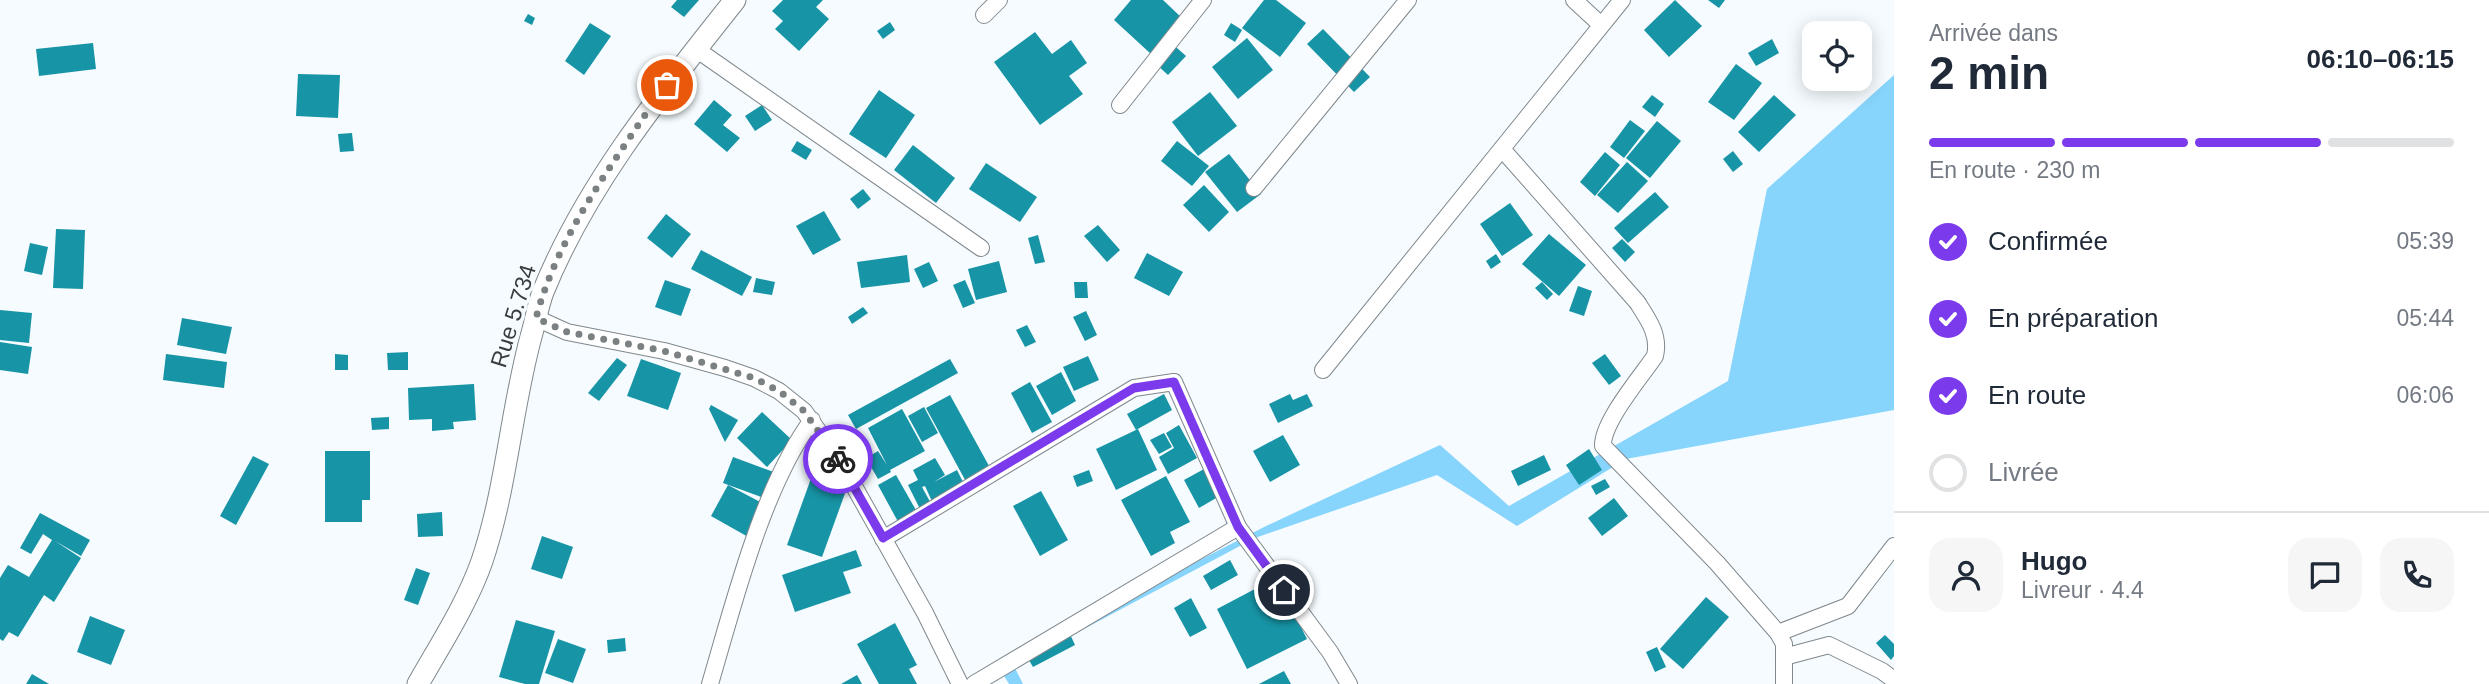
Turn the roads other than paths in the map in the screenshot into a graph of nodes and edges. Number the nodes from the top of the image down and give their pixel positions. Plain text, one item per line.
1 (736, 0) edge
2 (999, 0) edge
3 (1408, 0) edge
4 (1574, 0) edge
5 (1622, 0) edge
6 (1194, 4) edge
7 (984, 15) dead end
8 (1601, 25) junction
9 (696, 49) junction
10 (1121, 105) dead end
11 (1502, 149) junction
12 (1254, 188) dead end
13 (981, 248) dead end
14 (536, 318) junction
15 (1324, 370) dead end
16 (812, 420) junction
17 (1238, 527) junction
18 (883, 538) junction
19 (1894, 546) edge
20 (1778, 633) junction
21 (1784, 657) junction
22 (1894, 680) edge
23 (418, 684) edge
24 (710, 684) edge
25 (960, 684) edge
26 (974, 684) edge
27 (1349, 684) edge
28 (1784, 684) edge

1 - 9 street, Rue 5.734
2 - 7 street
3 - 12 street
4 - 8 street
5 - 8 street
6 - 10 street
8 - 11 street
9 - 13 street
9 - 14 street, Rue 5.734
11 - 15 street
11 - 20 street
14 - 16 street
14 - 23 street, Rue 5.734
16 - 18 street
16 - 24 street
17 - 18 street
17 - 26 street
17 - 27 street
18 - 25 street
19 - 20 street
20 - 21 street
21 - 22 street
21 - 28 street

